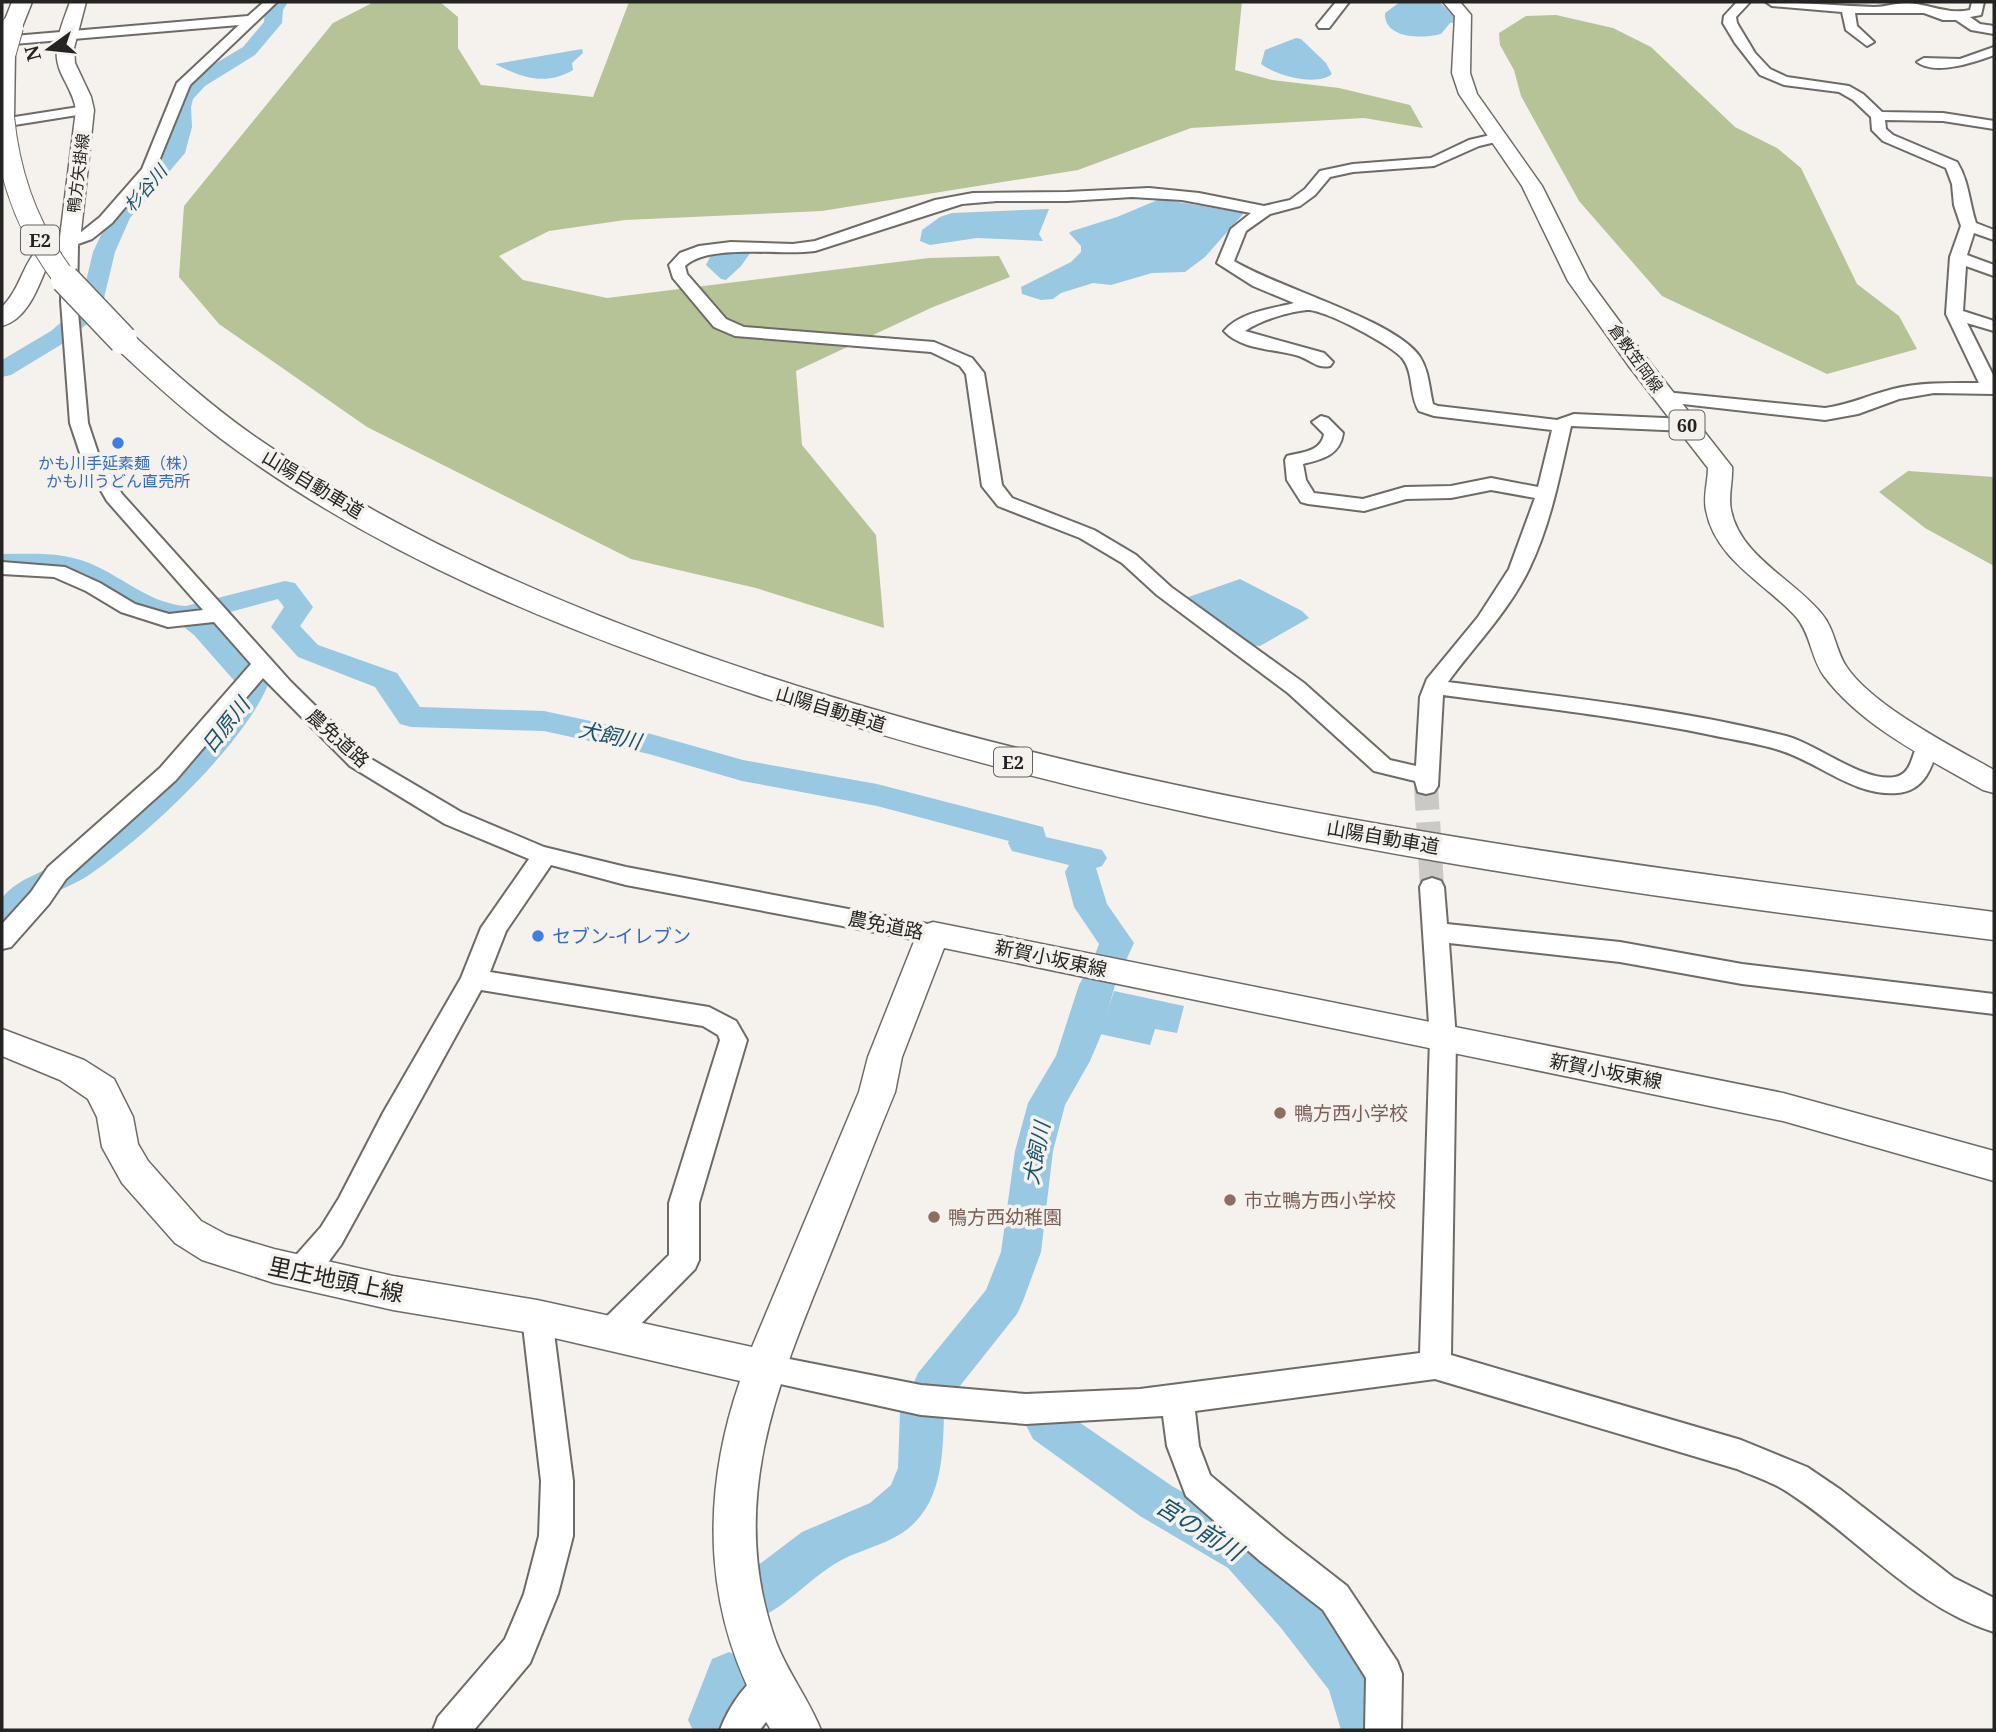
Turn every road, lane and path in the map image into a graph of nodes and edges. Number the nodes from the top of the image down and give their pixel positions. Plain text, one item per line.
1 (22, 2) edge
2 (42, 2) edge
3 (78, 2) edge
4 (271, 2) edge
5 (1343, 2) edge
6 (1744, 2) edge
7 (1772, 2) edge
8 (1978, 2) edge
9 (1891, 4) edge
10 (1925, 5) edge
11 (1452, 6) edge
12 (1848, 8) junction
13 (1959, 16) junction
14 (252, 20) junction
15 (1324, 25) dead end
16 (1993, 32) edge
17 (67, 35) junction
18 (16, 39) edge
19 (1867, 42) dead end
20 (1994, 51) edge
21 (1924, 62) dead end
22 (85, 110) junction
23 (1878, 116) junction
24 (10, 118) edge
25 (1994, 125) edge
26 (1499, 137) junction
27 (1264, 211) junction
28 (1969, 226) junction
29 (71, 232) junction
30 (1994, 236) edge
31 (1958, 257) junction
32 (1994, 271) edge
33 (25, 293) junction
34 (70, 300) junction
35 (1313, 303) junction
36 (1954, 314) junction
37 (2, 319) edge
38 (1994, 326) edge
39 (134, 336) junction
40 (1324, 362) dead end
41 (1993, 389) edge
42 (1665, 397) junction
43 (1321, 422) dead end
44 (1687, 425) junction
45 (1562, 426) junction
46 (1546, 494) junction
47 (2, 568) edge
48 (208, 614) junction
49 (255, 673) junction
50 (1436, 687) junction
51 (1928, 744) junction
52 (1994, 783) edge
53 (545, 855) junction
54 (1432, 887) tunnel mouth
55 (1994, 903) edge
56 (1994, 926) edge
57 (1437, 932) junction
58 (933, 934) junction
59 (2, 940) edge
60 (474, 979) junction
61 (1994, 1004) edge
62 (1443, 1039) junction
63 (2, 1042) edge
64 (1994, 1166) edge
65 (301, 1271) junction
66 (537, 1317) junction
67 (611, 1333) junction
68 (1435, 1365) junction
69 (764, 1368) junction
70 (1177, 1399) junction
71 (1994, 1615) edge
72 (770, 1686) junction
73 (451, 1730) edge
74 (738, 1730) edge
75 (798, 1730) edge
76 (1383, 1730) edge

1 - 18 highway, 山陽自動車道 / E2
2 - 18 highway, 山陽自動車道 / E2
3 - 17 main road, 鴨方矢掛線
4 - 14 street
5 - 15 street
6 - 23 street
7 - 12 street
8 - 13 street
9 - 10 street
9 - 12 street
10 - 13 street
11 - 26 main road, 倉敷笠岡線 / 60
12 - 19 street
13 - 16 street
14 - 17 street
14 - 29 street
17 - 18 street
17 - 22 main road, 鴨方矢掛線
18 - 24 highway, 山陽自動車道 / E2
20 - 21 street
22 - 24 street
22 - 29 main road, 鴨方矢掛線
23 - 25 street
23 - 28 street
24 - 39 highway, 山陽自動車道 / E2
24 - 39 highway, 山陽自動車道 / E2, bridge
26 - 27 street
26 - 42 main road, 倉敷笠岡線 / 60
27 - 35 street
27 - 50 street
28 - 30 street
28 - 31 street
29 - 33 main road, 鴨方矢掛線
29 - 34 street, 農免道路
31 - 32 street
31 - 36 street
33 - 34 main road
33 - 37 main road, 鴨方矢掛線
34 - 48 street, 農免道路
35 - 40 street
35 - 45 street
36 - 38 street
36 - 41 street
39 - 55 highway, 山陽自動車道 / E2
39 - 56 highway, 山陽自動車道 / E2
41 - 42 street
42 - 44 main road, 倉敷笠岡線 / 60
43 - 46 street
44 - 45 street
44 - 51 main road, 倉敷笠岡線 / 60
45 - 46 street
46 - 50 street
47 - 48 street
48 - 49 street, 農免道路
49 - 53 street, 農免道路
49 - 59 street
50 - 51 street
51 - 52 main road, 倉敷笠岡線 / 60
53 - 58 street, 農免道路
53 - 60 street
54 - 57 street
57 - 61 street
57 - 62 street
58 - 62 main road, 新賀小坂東線
58 - 69 main road
60 - 65 street
60 - 67 street
62 - 64 main road, 新賀小坂東線
62 - 68 street
63 - 65 main road, 里庄地頭上線
65 - 66 main road, 里庄地頭上線
66 - 67 main road, 里庄地頭上線
66 - 73 street
67 - 69 main road, 里庄地頭上線
68 - 70 street
68 - 71 street
69 - 70 street
69 - 72 main road
70 - 76 street
72 - 74 street
72 - 75 main road

